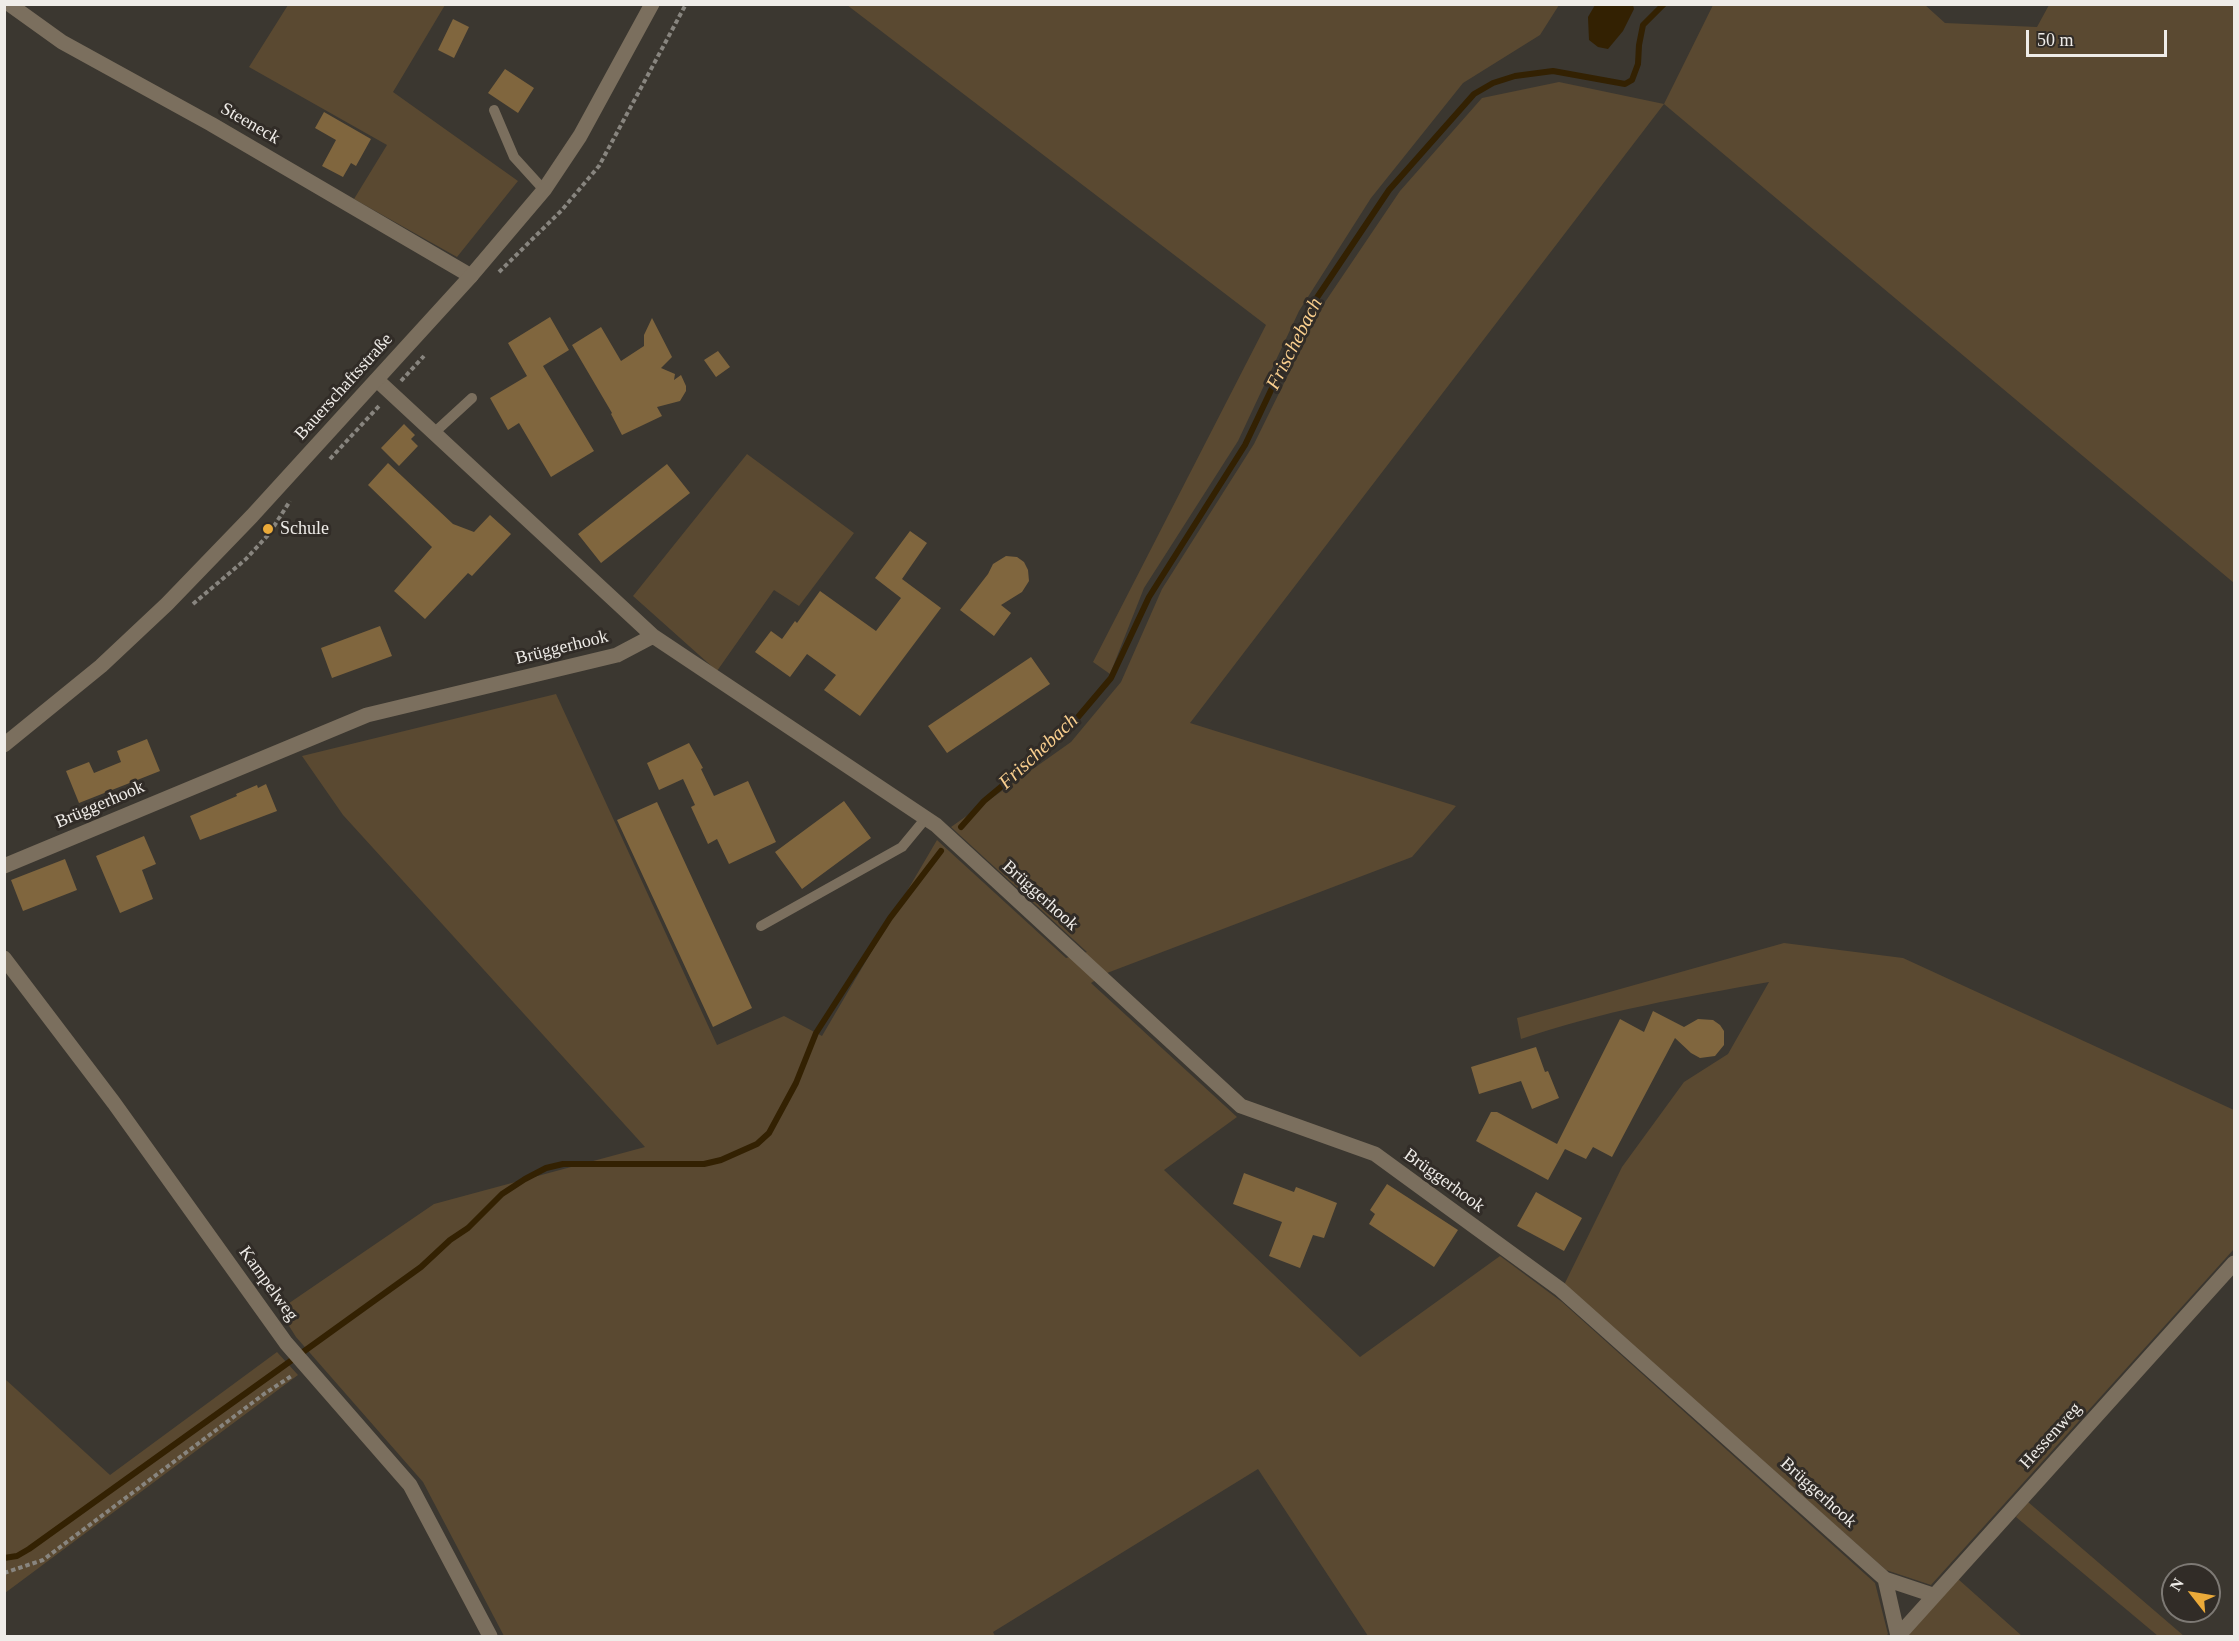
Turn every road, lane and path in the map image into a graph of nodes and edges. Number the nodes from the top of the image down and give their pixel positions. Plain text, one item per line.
1 (9, 4) edge
2 (652, 4) edge
3 (494, 110) dead end
4 (544, 190) junction
5 (471, 276) junction
6 (377, 380) junction
7 (472, 398) dead end
8 (435, 432) junction
9 (653, 636) junction
10 (4, 745) edge
11 (926, 818) junction
12 (4, 866) edge
13 (761, 926) dead end
14 (4, 958) edge
15 (2235, 1263) edge
16 (307, 1366) junction
17 (4, 1574) edge
18 (1885, 1579) junction
19 (1934, 1595) junction
20 (490, 1636) edge
21 (1898, 1636) edge

1 - 5 street, Steeneck
2 - 4 street, Bauerschaftsstraße
3 - 4 lane
4 - 5 street, Bauerschaftsstraße
5 - 6 street, Bauerschaftsstraße
6 - 8 street
6 - 10 street, Bauerschaftsstraße
7 - 8 lane
8 - 9 street
9 - 11 street, Brüggerhook
9 - 12 street, Brüggerhook
11 - 13 lane
11 - 18 street, Brüggerhook
14 - 16 street, Kampelweg
15 - 19 street, Hessenweg
16 - 17 path
16 - 20 street, Kampelweg
18 - 19 street
18 - 21 street
19 - 21 street, Hessenweg

